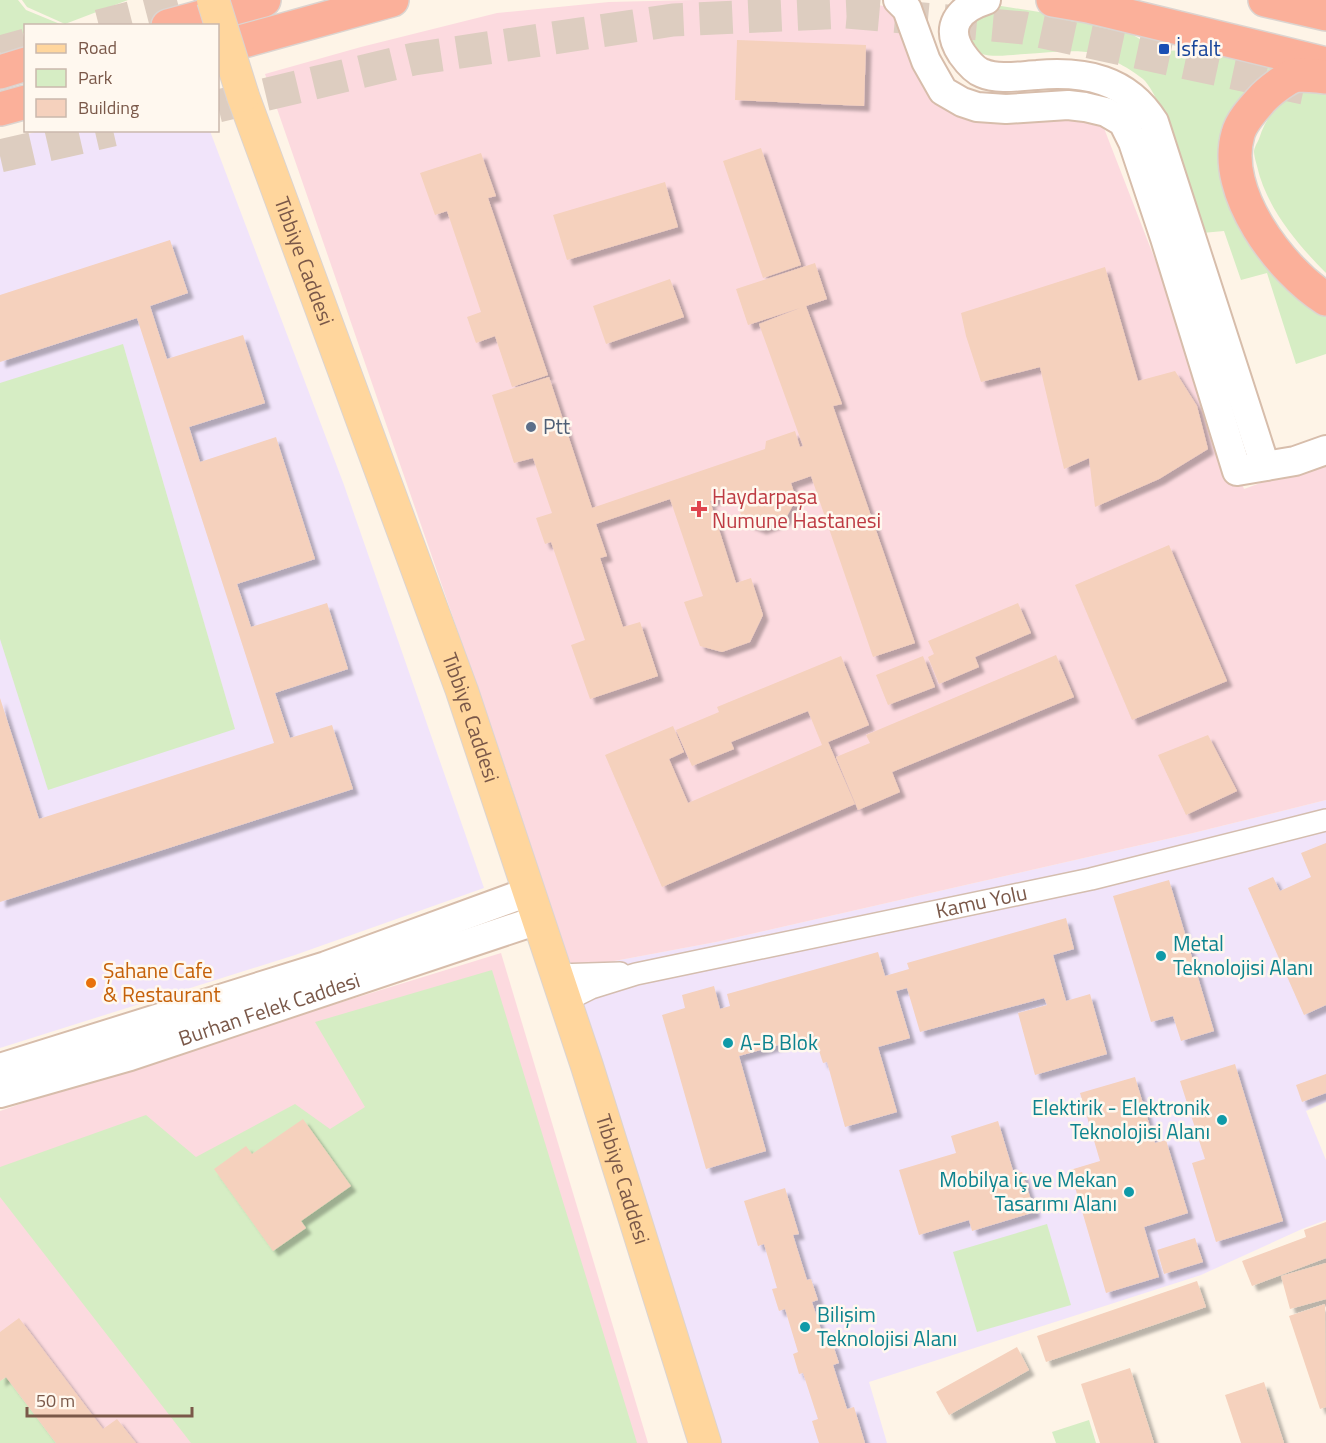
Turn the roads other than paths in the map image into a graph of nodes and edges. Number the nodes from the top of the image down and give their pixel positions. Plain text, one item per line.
1 (213, 0) edge
2 (264, 0) edge
3 (392, 0) edge
4 (898, 0) edge
5 (986, 0) edge
6 (1053, 0) edge
7 (1265, 0) edge
8 (1326, 14) edge
9 (175, 24) edge
10 (219, 48) edge
11 (1326, 64) edge
12 (24, 65) edge
13 (0, 72) edge
14 (1326, 77) edge
15 (24, 103) edge
16 (0, 109) edge
17 (1326, 299) edge
18 (1326, 450) edge
19 (1265, 466) junction
20 (1326, 820) edge
21 (533, 906) junction
22 (560, 988) junction
23 (0, 1068) edge
24 (0, 1094) edge
25 (705, 1443) edge

1 - 21 main road, Tıbbiye Caddesi, bridge
2 - 9 highway
3 - 10 highway
4 - 19 main road
5 - 19 main road
6 - 11 highway
7 - 8 highway
12 - 13 highway
14 - 17 highway
15 - 16 highway
18 - 19 main road
20 - 22 street, Kamu Yolu
21 - 22 main road, Tıbbiye Caddesi
21 - 23 main road, Burhan Felek Caddesi
21 - 24 main road, Burhan Felek Caddesi
22 - 25 main road, Tıbbiye Caddesi

